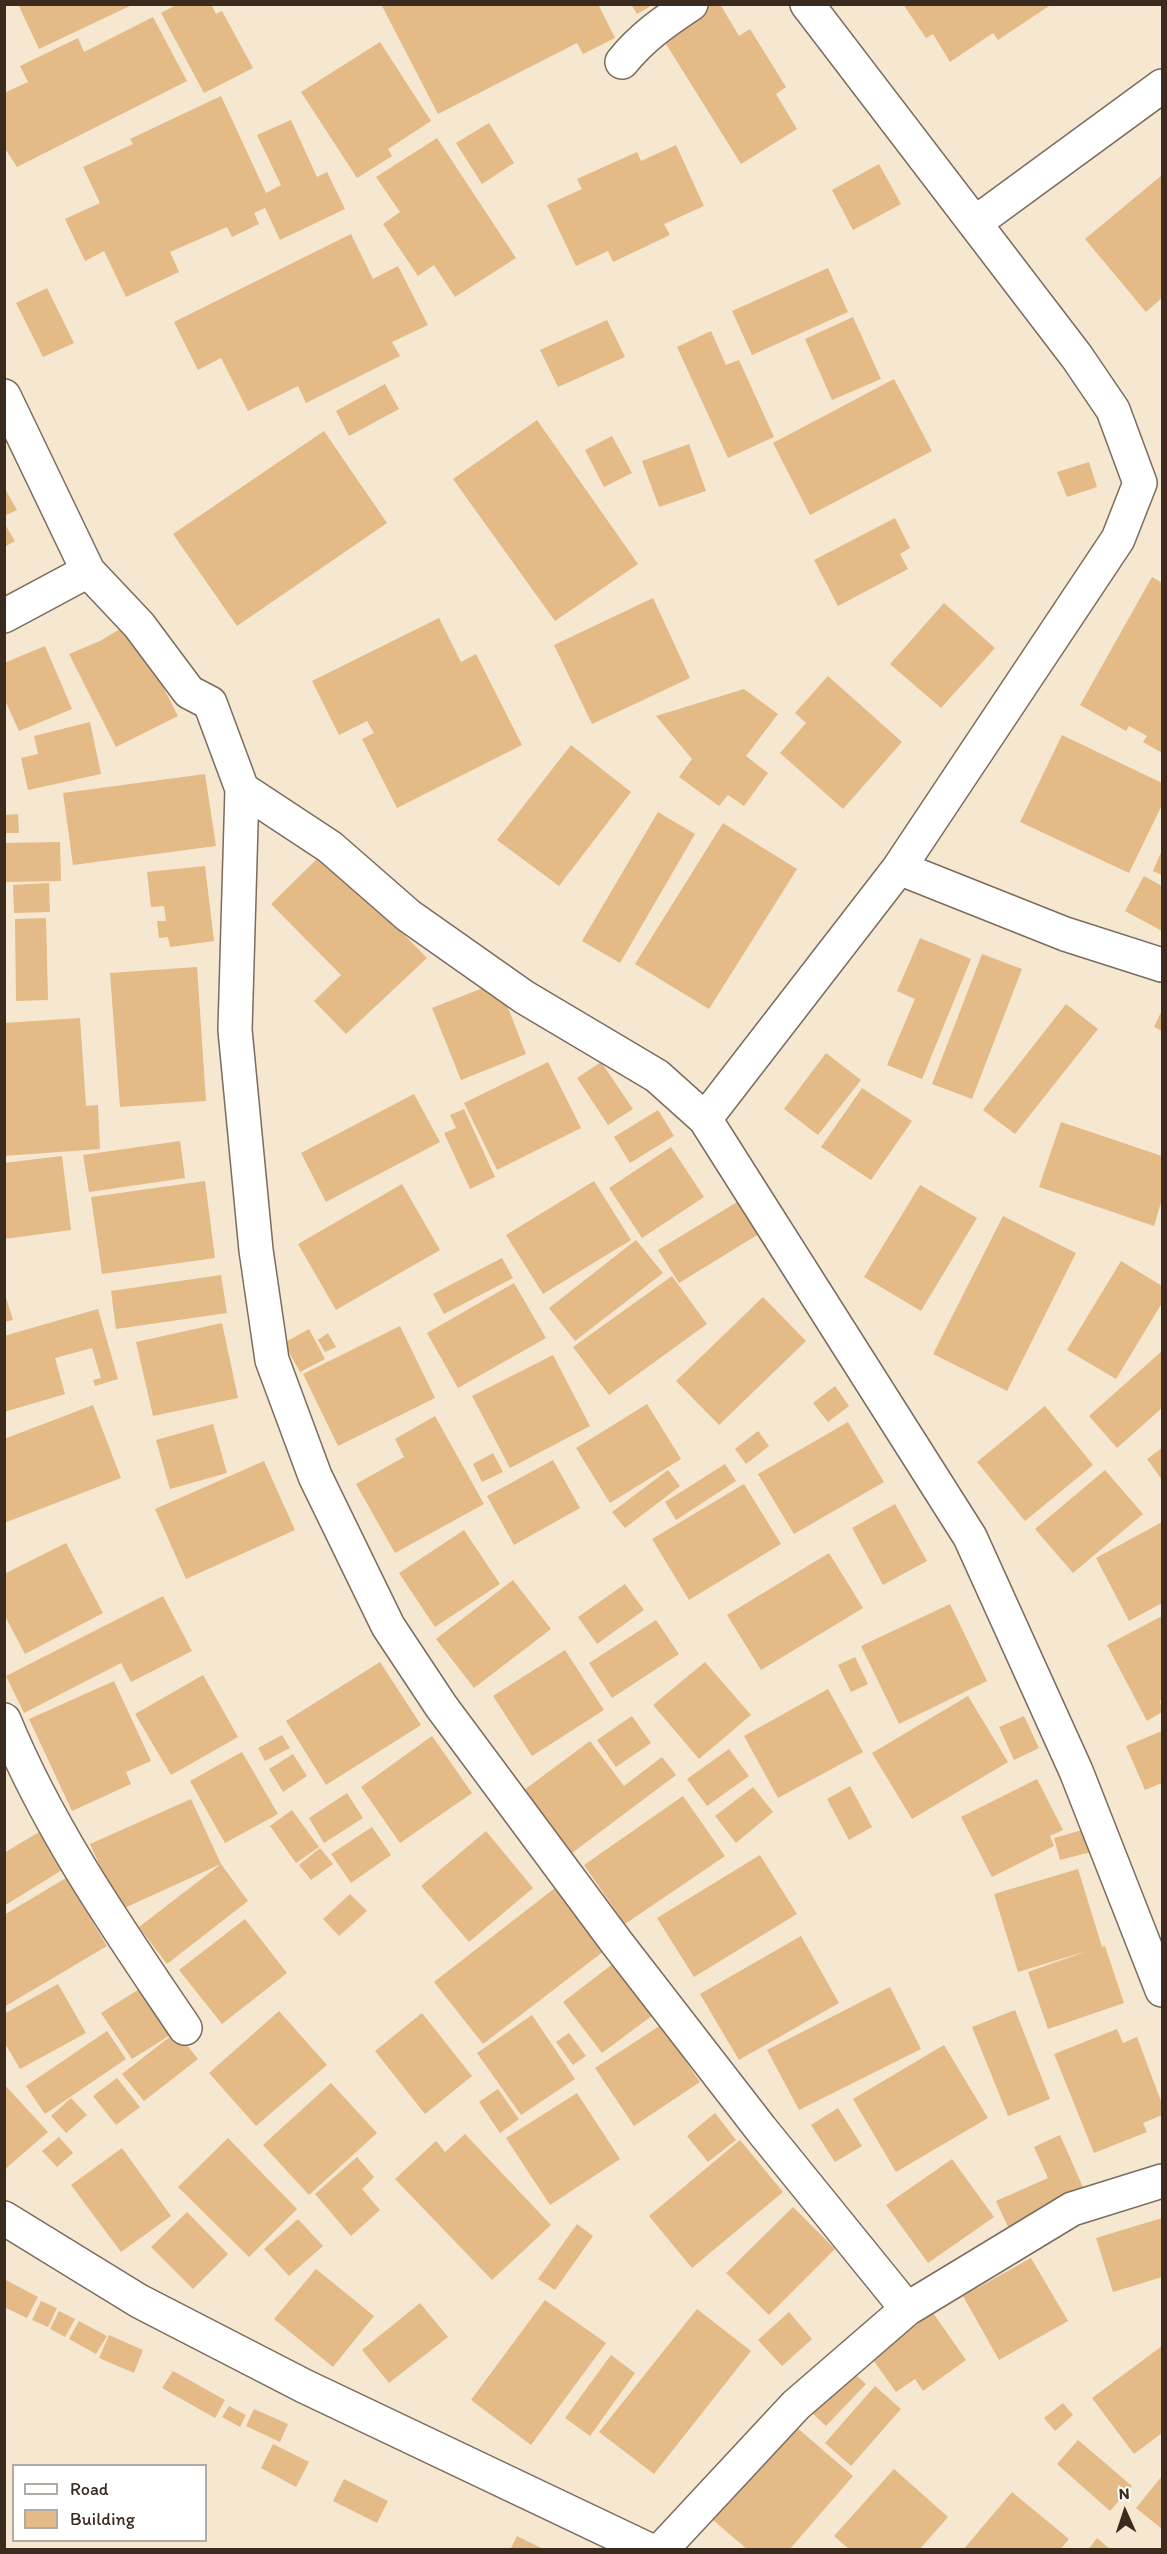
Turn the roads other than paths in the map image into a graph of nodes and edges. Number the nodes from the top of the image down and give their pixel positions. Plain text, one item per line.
1 (691, 4) edge
2 (807, 4) edge
3 (622, 62) dead end
4 (1162, 86) edge
5 (975, 223) junction
6 (4, 396) edge
7 (88, 571) junction
8 (4, 616) edge
9 (242, 789) junction
10 (899, 868) junction
11 (1162, 965) edge
12 (705, 1119) junction
13 (4, 1720) edge
14 (1162, 1990) edge
15 (185, 2028) dead end
16 (1162, 2181) edge
17 (4, 2218) edge
18 (907, 2309) junction
19 (649, 2550) edge
20 (661, 2550) edge

1 - 3 street
2 - 5 street
4 - 5 street
5 - 10 street
6 - 7 street
7 - 8 street
7 - 9 street
9 - 12 street
9 - 18 street
10 - 11 street
10 - 12 street
12 - 14 street
13 - 15 street
16 - 18 street
17 - 19 street
18 - 20 street

